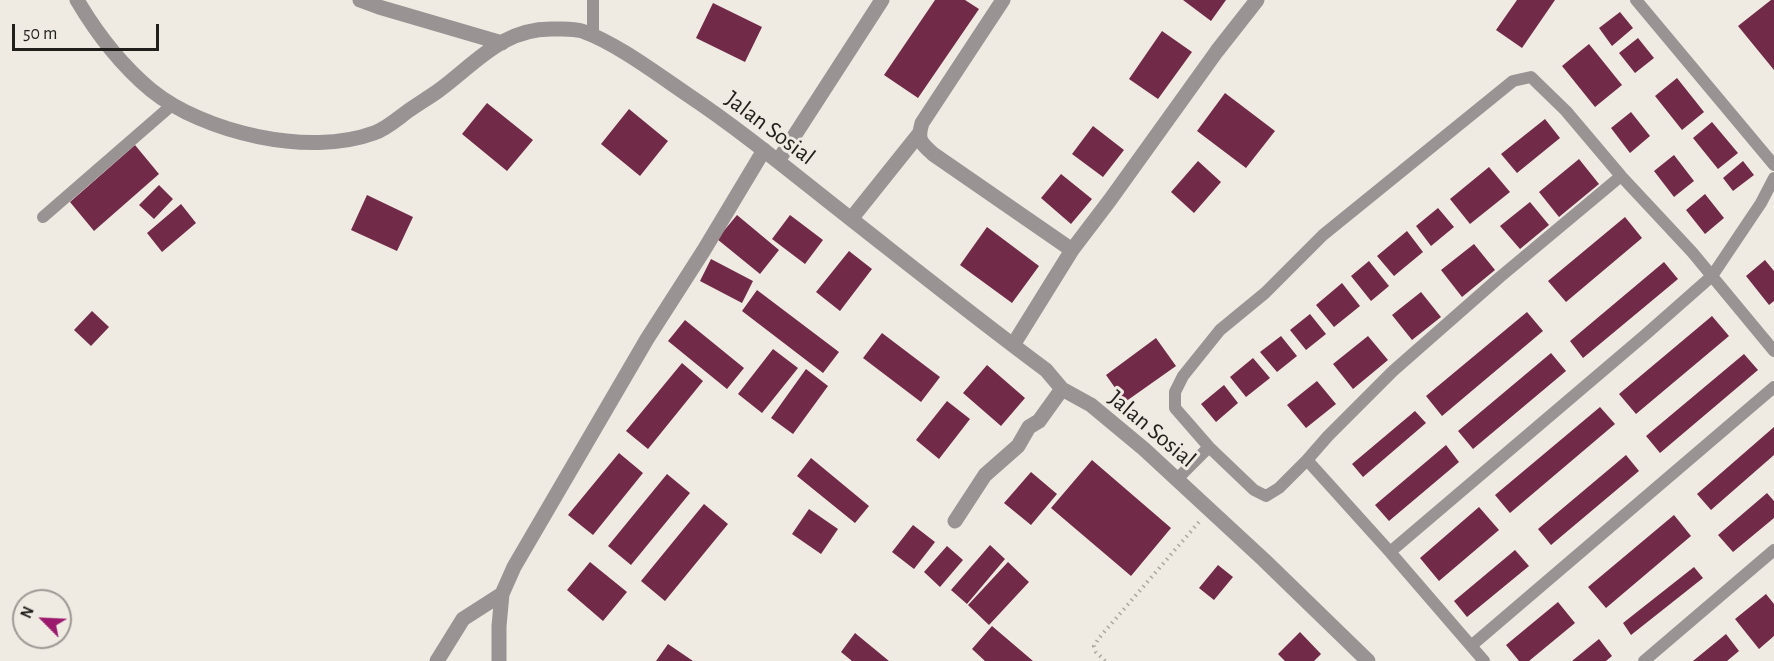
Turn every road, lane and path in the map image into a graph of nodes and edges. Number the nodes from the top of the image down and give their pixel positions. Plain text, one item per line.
1 (77, 0) edge
2 (360, 0) edge
3 (593, 0) edge
4 (882, 0) edge
5 (1003, 0) edge
6 (1257, 0) edge
7 (1636, 0) edge
8 (593, 36) junction
9 (502, 43) junction
10 (172, 105) junction
11 (919, 134) junction
12 (764, 150) junction
13 (778, 161) junction
14 (1774, 165) edge
15 (1621, 176) junction
16 (1774, 178) edge
17 (43, 217) dead end
18 (851, 219) junction
19 (1072, 250) junction
20 (1712, 276) junction
21 (1013, 345) junction
22 (1774, 351) edge
23 (1774, 387) edge
24 (1062, 388) junction
25 (1209, 447) junction
26 (1307, 460) junction
27 (1177, 478) junction
28 (1210, 509) junction
29 (955, 521) dead end
30 (1774, 549) edge
31 (1390, 552) junction
32 (502, 594) junction
33 (1472, 646) junction
34 (437, 661) edge
35 (500, 661) edge
36 (1105, 661) edge
37 (1368, 661) edge
38 (1484, 661) edge
39 (1644, 661) edge

1 - 10 street, Jalan Sosial
2 - 9 street
3 - 8 lane
4 - 13 street
5 - 11 street
6 - 19 street
7 - 14 lane
8 - 9 street, Jalan Sosial
8 - 12 street, Jalan Sosial
9 - 10 street, Jalan Sosial
10 - 17 lane
11 - 18 street
11 - 19 street
12 - 13 street, Jalan Sosial
12 - 32 street
13 - 18 street, Jalan Sosial
15 - 20 lane
15 - 25 lane
15 - 26 lane
16 - 20 lane
18 - 21 street, Jalan Sosial
19 - 21 street
20 - 22 lane
20 - 31 lane
21 - 24 street, Jalan Sosial
23 - 33 lane
24 - 27 street, Jalan Sosial
24 - 29 street
25 - 26 lane
25 - 27 lane
26 - 31 lane
27 - 28 street, Jalan Sosial
28 - 36 path
28 - 37 street, Jalan Sosial
30 - 39 lane
31 - 33 lane
32 - 34 street
32 - 35 street
33 - 38 lane

